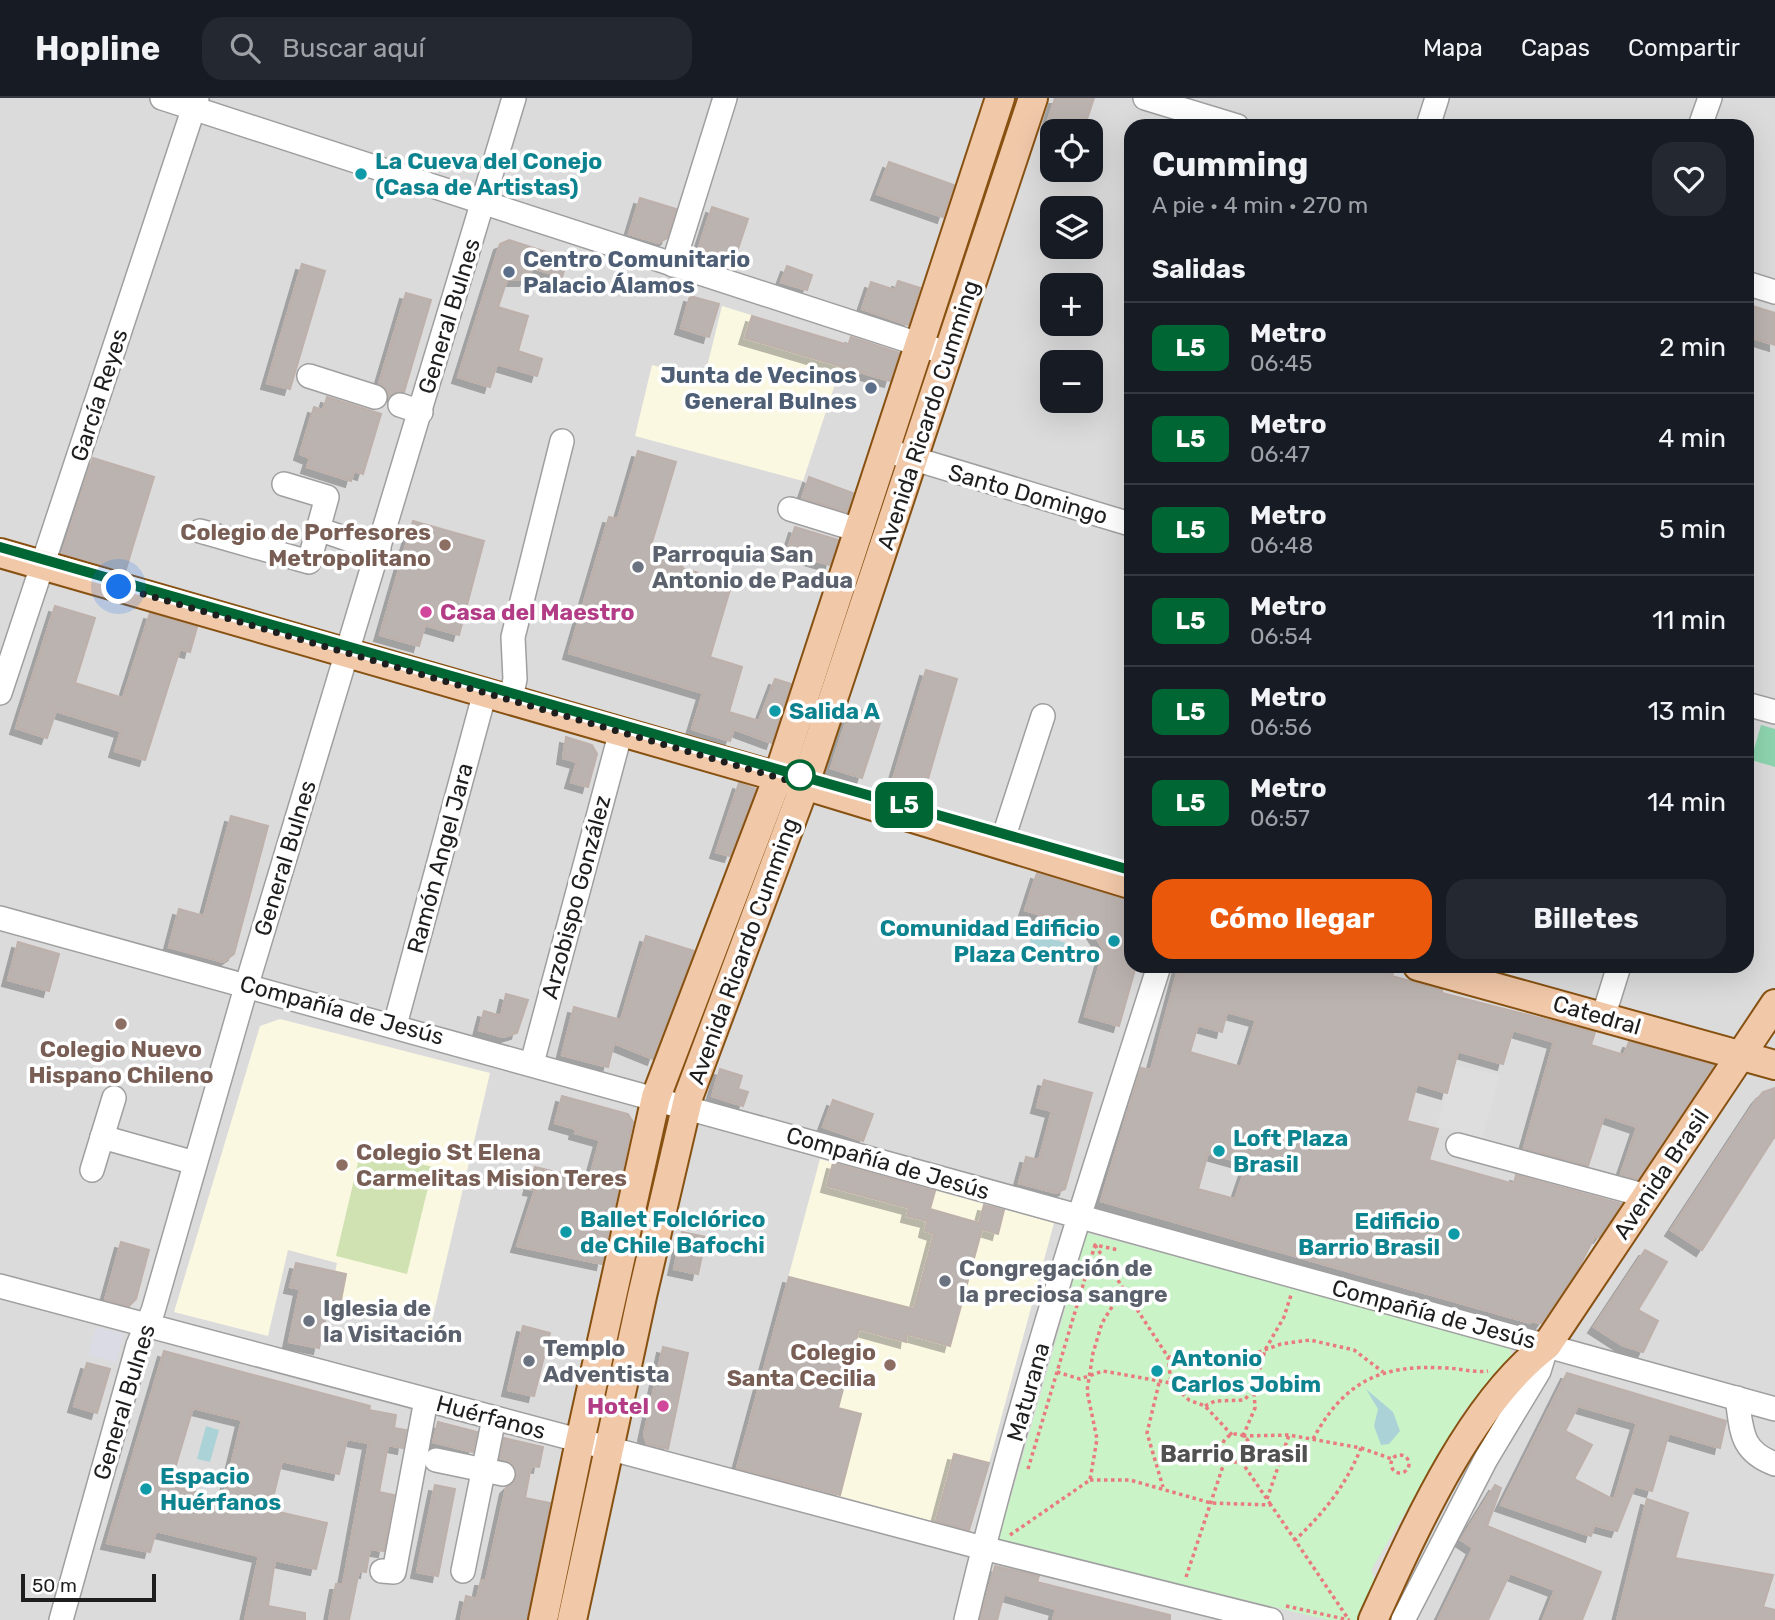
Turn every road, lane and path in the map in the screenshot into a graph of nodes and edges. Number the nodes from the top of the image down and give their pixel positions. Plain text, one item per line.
1 (162, 98) edge
2 (514, 98) edge
3 (725, 98) edge
4 (1000, 98) edge
5 (1033, 98) edge
6 (1145, 98) edge
7 (1437, 98) edge
8 (1710, 98) edge
9 (196, 103) edge
10 (1214, 119) edge
11 (1430, 119) edge
12 (1702, 119) edge
13 (483, 203) junction
14 (673, 265) junction
15 (1754, 285) edge
16 (1775, 292) edge
17 (920, 345) junction
18 (949, 354) junction
19 (309, 376) dead end
20 (375, 397) dead end
21 (562, 441) dead end
22 (885, 450) junction
23 (913, 460) junction
24 (284, 484) dead end
25 (790, 509) dead end
26 (1124, 522) edge
27 (318, 529) junction
28 (859, 530) junction
29 (200, 531) dead end
30 (380, 550) junction
31 (0, 553) edge
32 (42, 566) junction
33 (349, 653) junction
34 (0, 693) edge
35 (498, 696) junction
36 (1754, 706) edge
37 (1775, 712) edge
38 (1043, 716) dead end
39 (621, 731) junction
40 (791, 781) junction
41 (1001, 845) junction
42 (1124, 882) edge
43 (0, 918) edge
44 (1157, 973) edge
45 (1445, 973) edge
46 (1617, 973) edge
47 (247, 984) junction
48 (1775, 1004) edge
49 (1603, 1017) junction
50 (395, 1025) junction
51 (1741, 1056) junction
52 (532, 1063) junction
53 (1775, 1065) edge
54 (656, 1097) junction
55 (114, 1098) dead end
56 (686, 1106) junction
57 (102, 1137) junction
58 (1458, 1145) dead end
59 (195, 1163) junction
60 (92, 1170) dead end
61 (1647, 1196) junction
62 (1076, 1227) junction
63 (1095, 1245) junction
64 (1121, 1251) dead end
65 (0, 1286) edge
66 (612, 1289) junction
67 (1123, 1289) junction
68 (1292, 1293) dead end
69 (642, 1296) junction
70 (147, 1324) junction
71 (1547, 1345) junction
72 (1265, 1350) junction
73 (1168, 1357) junction
74 (1497, 1369) dead end
75 (1056, 1372) junction
76 (1383, 1372) junction
77 (1089, 1376) junction
78 (1171, 1382) junction
79 (1159, 1383) junction
80 (1254, 1390) junction
81 (1737, 1398) junction
82 (426, 1400) junction
83 (1205, 1406) junction
84 (1775, 1409) edge
85 (494, 1418) junction
86 (1289, 1435) junction
87 (1232, 1436) junction
88 (1243, 1436) junction
89 (1313, 1439) junction
90 (579, 1441) junction
91 (1361, 1448) junction
92 (609, 1449) junction
93 (1226, 1457) junction
94 (436, 1460) dead end
95 (1392, 1460) junction
96 (1241, 1461) junction
97 (1775, 1464) edge
98 (493, 1472) junction
99 (1026, 1473) dead end
100 (1090, 1480) junction
101 (1163, 1487) junction
102 (1267, 1499) junction
103 (1211, 1503) junction
104 (1271, 1505) junction
105 (1011, 1524) dead end
106 (1007, 1536) junction
107 (1020, 1540) dead end
108 (1295, 1540) junction
109 (983, 1548) junction
110 (463, 1571) dead end
111 (382, 1572) dead end
112 (1184, 1583) dead end
113 (1278, 1613) edge
114 (61, 1620) edge
115 (543, 1620) edge
116 (572, 1620) edge
117 (966, 1620) edge
118 (1373, 1620) edge
119 (1403, 1620) edge

1 - 9 street
2 - 13 street, General Bulnes
3 - 14 street
4 - 17 main road, Avenida Ricardo Cumming
5 - 18 main road, Avenida Ricardo Cumming
6 - 10 street
7 - 11 street
8 - 12 street
9 - 13 street
9 - 32 street, García Reyes
13 - 14 street
13 - 30 street, General Bulnes
14 - 17 street
15 - 16 street
17 - 18 street
17 - 22 main road, Avenida Ricardo Cumming
18 - 23 main road, Avenida Ricardo Cumming
19 - 20 street
21 - 35 street, Ramón Angel Jara
22 - 23 street, Santo Domingo
22 - 28 main road, Avenida Ricardo Cumming
23 - 26 street, Santo Domingo
23 - 40 main road, Avenida Ricardo Cumming
24 - 27 street
25 - 28 street
27 - 29 street
27 - 30 street
28 - 40 main road, Avenida Ricardo Cumming
30 - 33 street, General Bulnes
31 - 32 main road
32 - 33 main road
32 - 34 street, García Reyes
33 - 35 main road
33 - 47 street, General Bulnes
35 - 39 main road
35 - 50 street, Ramón Angel Jara
36 - 37 street
38 - 41 street
39 - 40 main road
39 - 52 street, Arzobispo González
40 - 41 main road
40 - 54 main road, Avenida Ricardo Cumming
40 - 56 main road, Avenida Ricardo Cumming
41 - 42 main road
43 - 47 street, Compañía de Jesús
44 - 62 street, Maturana
45 - 49 main road, Catedral
46 - 49 street
47 - 50 street, Compañía de Jesús
47 - 59 street, General Bulnes
48 - 51 main road, Avenida Brasil
49 - 51 main road, Catedral
50 - 52 street, Compañía de Jesús
51 - 53 main road, Catedral
51 - 61 main road, Avenida Brasil
52 - 54 street, Compañía de Jesús
54 - 56 street, Compañía de Jesús
54 - 66 main road, Avenida Ricardo Cumming
55 - 57 street
56 - 62 street, Compañía de Jesús
56 - 69 main road, Avenida Ricardo Cumming
57 - 59 street
57 - 60 street
58 - 61 street
59 - 70 street, General Bulnes
61 - 71 main road, Avenida Brasil
62 - 63 path
62 - 71 street, Compañía de Jesús
62 - 109 street, Maturana
63 - 64 path
63 - 67 path
63 - 75 path
65 - 70 street, Huérfanos
66 - 69 main road
66 - 90 main road, Avenida Ricardo Cumming
67 - 73 path
67 - 77 path
68 - 72 path
69 - 92 main road, Avenida Ricardo Cumming
70 - 82 street, Huérfanos
70 - 114 street, General Bulnes
71 - 81 street, Compañía de Jesús
71 - 118 main road, Avenida Brasil
71 - 119 street, Avenida Brasil
72 - 73 path
72 - 76 path
72 - 80 path
73 - 78 path
74 - 76 path
75 - 77 path
75 - 99 path
76 - 89 path
77 - 79 path
77 - 100 path
78 - 79 path
78 - 83 path
79 - 101 path
80 - 83 path
80 - 88 path
81 - 84 street, Compañía de Jesús
81 - 97 street
82 - 85 street, Huérfanos
82 - 111 street
83 - 87 path
85 - 90 street, Huérfanos
85 - 98 street
86 - 88 path
86 - 89 path
86 - 102 path
87 - 88 path
87 - 93 path
88 - 96 path
89 - 91 path
90 - 92 street, Huérfanos
90 - 115 main road, Avenida Ricardo Cumming
91 - 95 path
91 - 108 path
92 - 109 street, Huérfanos
92 - 116 main road, Avenida Ricardo Cumming
93 - 96 path
93 - 103 path
94 - 98 street
95 - 95 path
96 - 102 path
98 - 110 street
100 - 101 path
100 - 106 path
101 - 103 path
102 - 104 path
103 - 104 path
103 - 112 path
104 - 108 path
105 - 106 path
106 - 107 path
108 - 113 path
109 - 113 street, Huérfanos
109 - 117 street, Maturana

